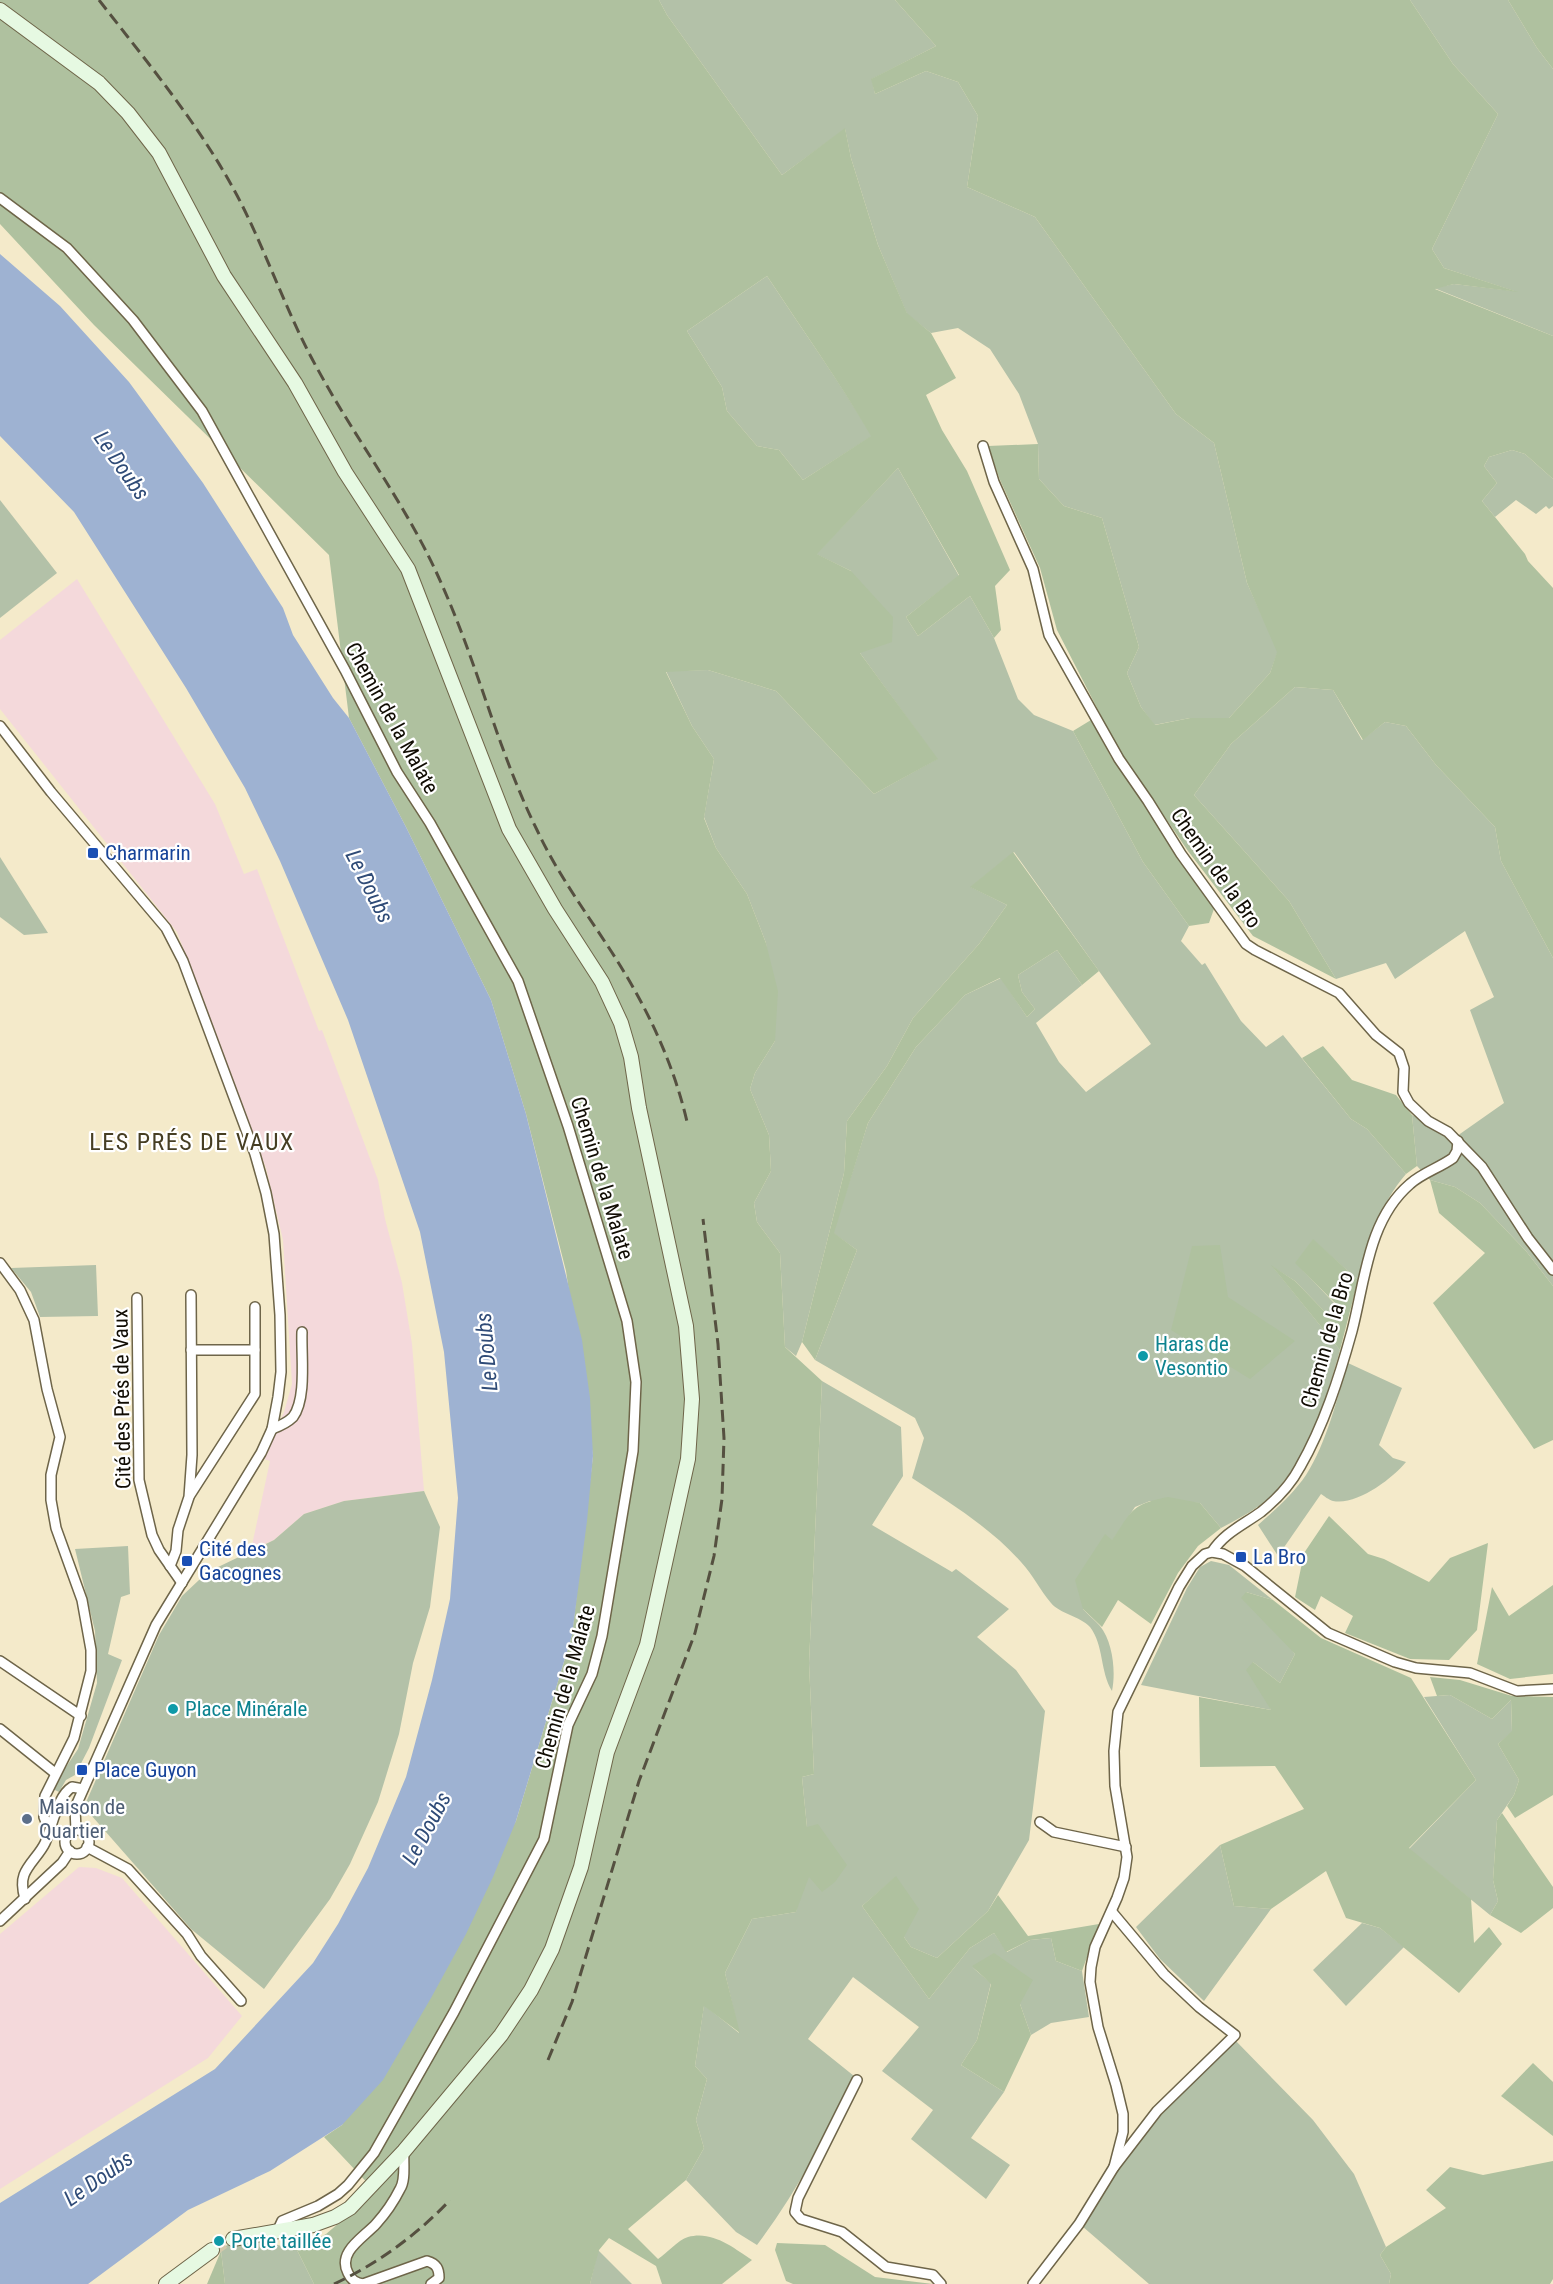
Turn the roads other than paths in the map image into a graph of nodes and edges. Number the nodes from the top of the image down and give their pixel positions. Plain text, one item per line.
1 (0, 10) edge
2 (0, 198) edge
3 (983, 446) dead end
4 (0, 726) edge
5 (1458, 1141) junction
6 (0, 1263) edge
7 (1553, 1270) edge
8 (192, 1295) dead end
9 (137, 1298) dead end
10 (255, 1307) dead end
11 (302, 1332) dead end
12 (191, 1350) junction
13 (255, 1350) junction
14 (272, 1429) junction
15 (189, 1497) junction
16 (1212, 1552) junction
17 (170, 1566) junction
18 (182, 1583) junction
19 (0, 1661) edge
20 (1553, 1689) edge
21 (81, 1716) junction
22 (0, 1729) edge
23 (55, 1773) junction
24 (83, 1789) junction
25 (1040, 1822) dead end
26 (51, 1823) junction
27 (76, 1830) junction
28 (87, 1847) junction
29 (1125, 1847) junction
30 (70, 1851) junction
31 (25, 1899) junction
32 (1112, 1912) junction
33 (0, 1921) edge
34 (240, 2001) dead end
35 (857, 2079) dead end
36 (404, 2151) junction
37 (1114, 2167) junction
38 (277, 2232) junction
39 (233, 2239) tunnel mouth
40 (212, 2250) tunnel mouth
41 (166, 2284) edge
42 (431, 2284) edge
43 (941, 2284) edge
44 (1033, 2284) edge

1 - 36 main road
2 - 38 street, Chemin de la Malate
3 - 5 street, Chemin de la Bro
4 - 14 street
5 - 7 street
5 - 16 street, Chemin de la Bro
6 - 21 street
8 - 12 street
9 - 17 street, Cité des Prés de Vaux
10 - 13 street
11 - 14 street
12 - 13 street
12 - 15 street
13 - 15 street
14 - 18 street
15 - 17 street
16 - 20 street
16 - 29 street, Chemin de la Bro
17 - 18 street, Cité des Prés de Vaux
18 - 24 street
19 - 21 street
21 - 23 street
22 - 23 street
23 - 26 street
24 - 26 street
24 - 27 street
25 - 29 street
26 - 31 street
27 - 28 street
27 - 30 street
28 - 30 street
28 - 34 street
29 - 32 street, Chemin de la Bro
30 - 31 street
31 - 33 street
32 - 37 street, Chemin de la Bro
32 - 37 street
35 - 43 street
36 - 38 main road
36 - 42 street
37 - 44 street
38 - 39 main road
40 - 41 main road

